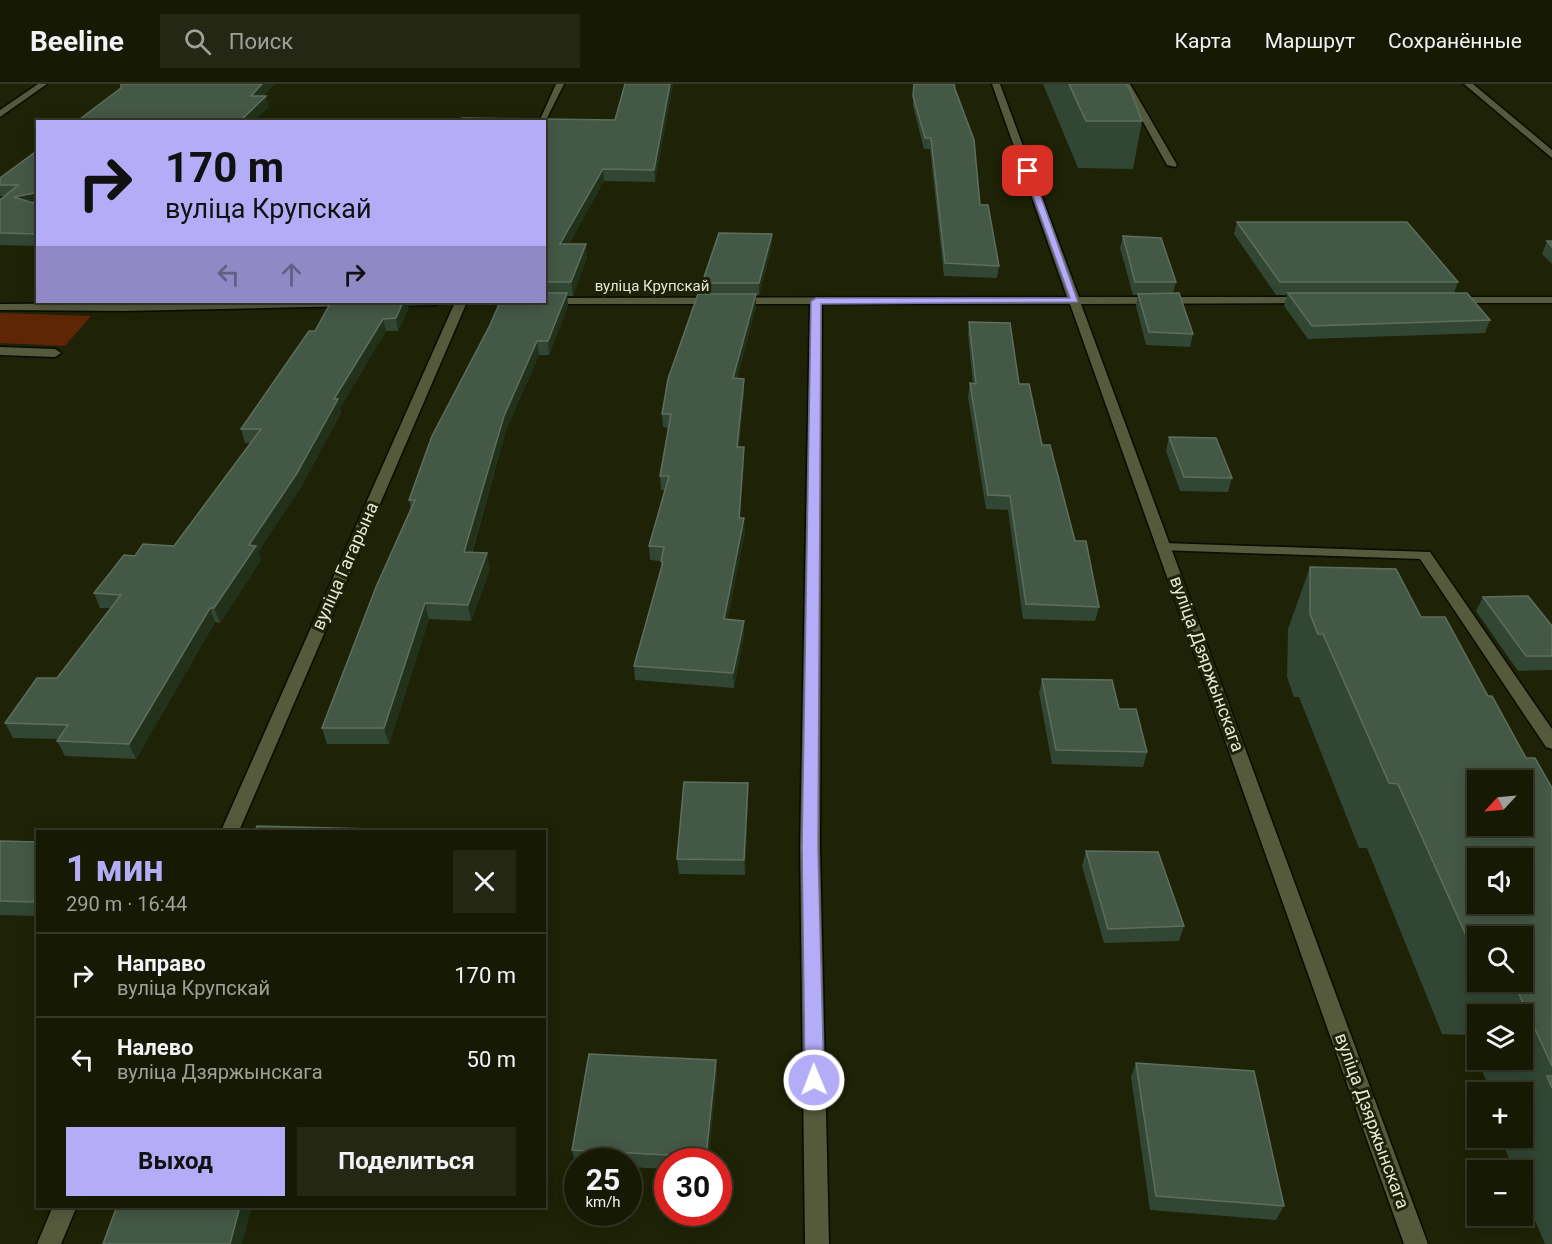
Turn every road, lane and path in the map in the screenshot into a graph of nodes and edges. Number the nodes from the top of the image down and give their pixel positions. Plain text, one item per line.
1 (43, 84) edge
2 (560, 84) edge
3 (996, 84) edge
4 (1126, 84) edge
5 (1468, 84) edge
6 (0, 104) edge
7 (15, 104) junction
8 (0, 114) edge
9 (544, 120) edge
10 (1552, 155) edge
11 (1172, 165) dead end
12 (1075, 300) junction
13 (1326, 300) edge
14 (1433, 300) edge
15 (1552, 300) edge
16 (546, 301) edge
17 (816, 301) junction
18 (333, 303) edge
19 (461, 303) edge
20 (128, 305) edge
21 (0, 307) edge
22 (0, 351) edge
23 (55, 353) dead end
24 (1164, 547) junction
25 (1552, 743) edge
26 (230, 830) edge
27 (65, 1208) edge
28 (49, 1244) edge
29 (817, 1244) edge
30 (1416, 1244) edge

1 - 7 street
2 - 9 street
3 - 12 street, вуліца Дзяржынскага
4 - 11 street
5 - 10 street
6 - 7 street
7 - 8 street
12 - 13 street, вуліца Крупскай
12 - 17 street, вуліца Крупскай
12 - 24 street, вуліца Дзяржынскага
14 - 15 street
16 - 17 street, вуліца Крупскай
17 - 29 street
18 - 20 street
19 - 26 street, вуліца Гагарына
20 - 21 street
22 - 23 street
24 - 25 street
24 - 30 street, вуліца Дзяржынскага
27 - 28 street

